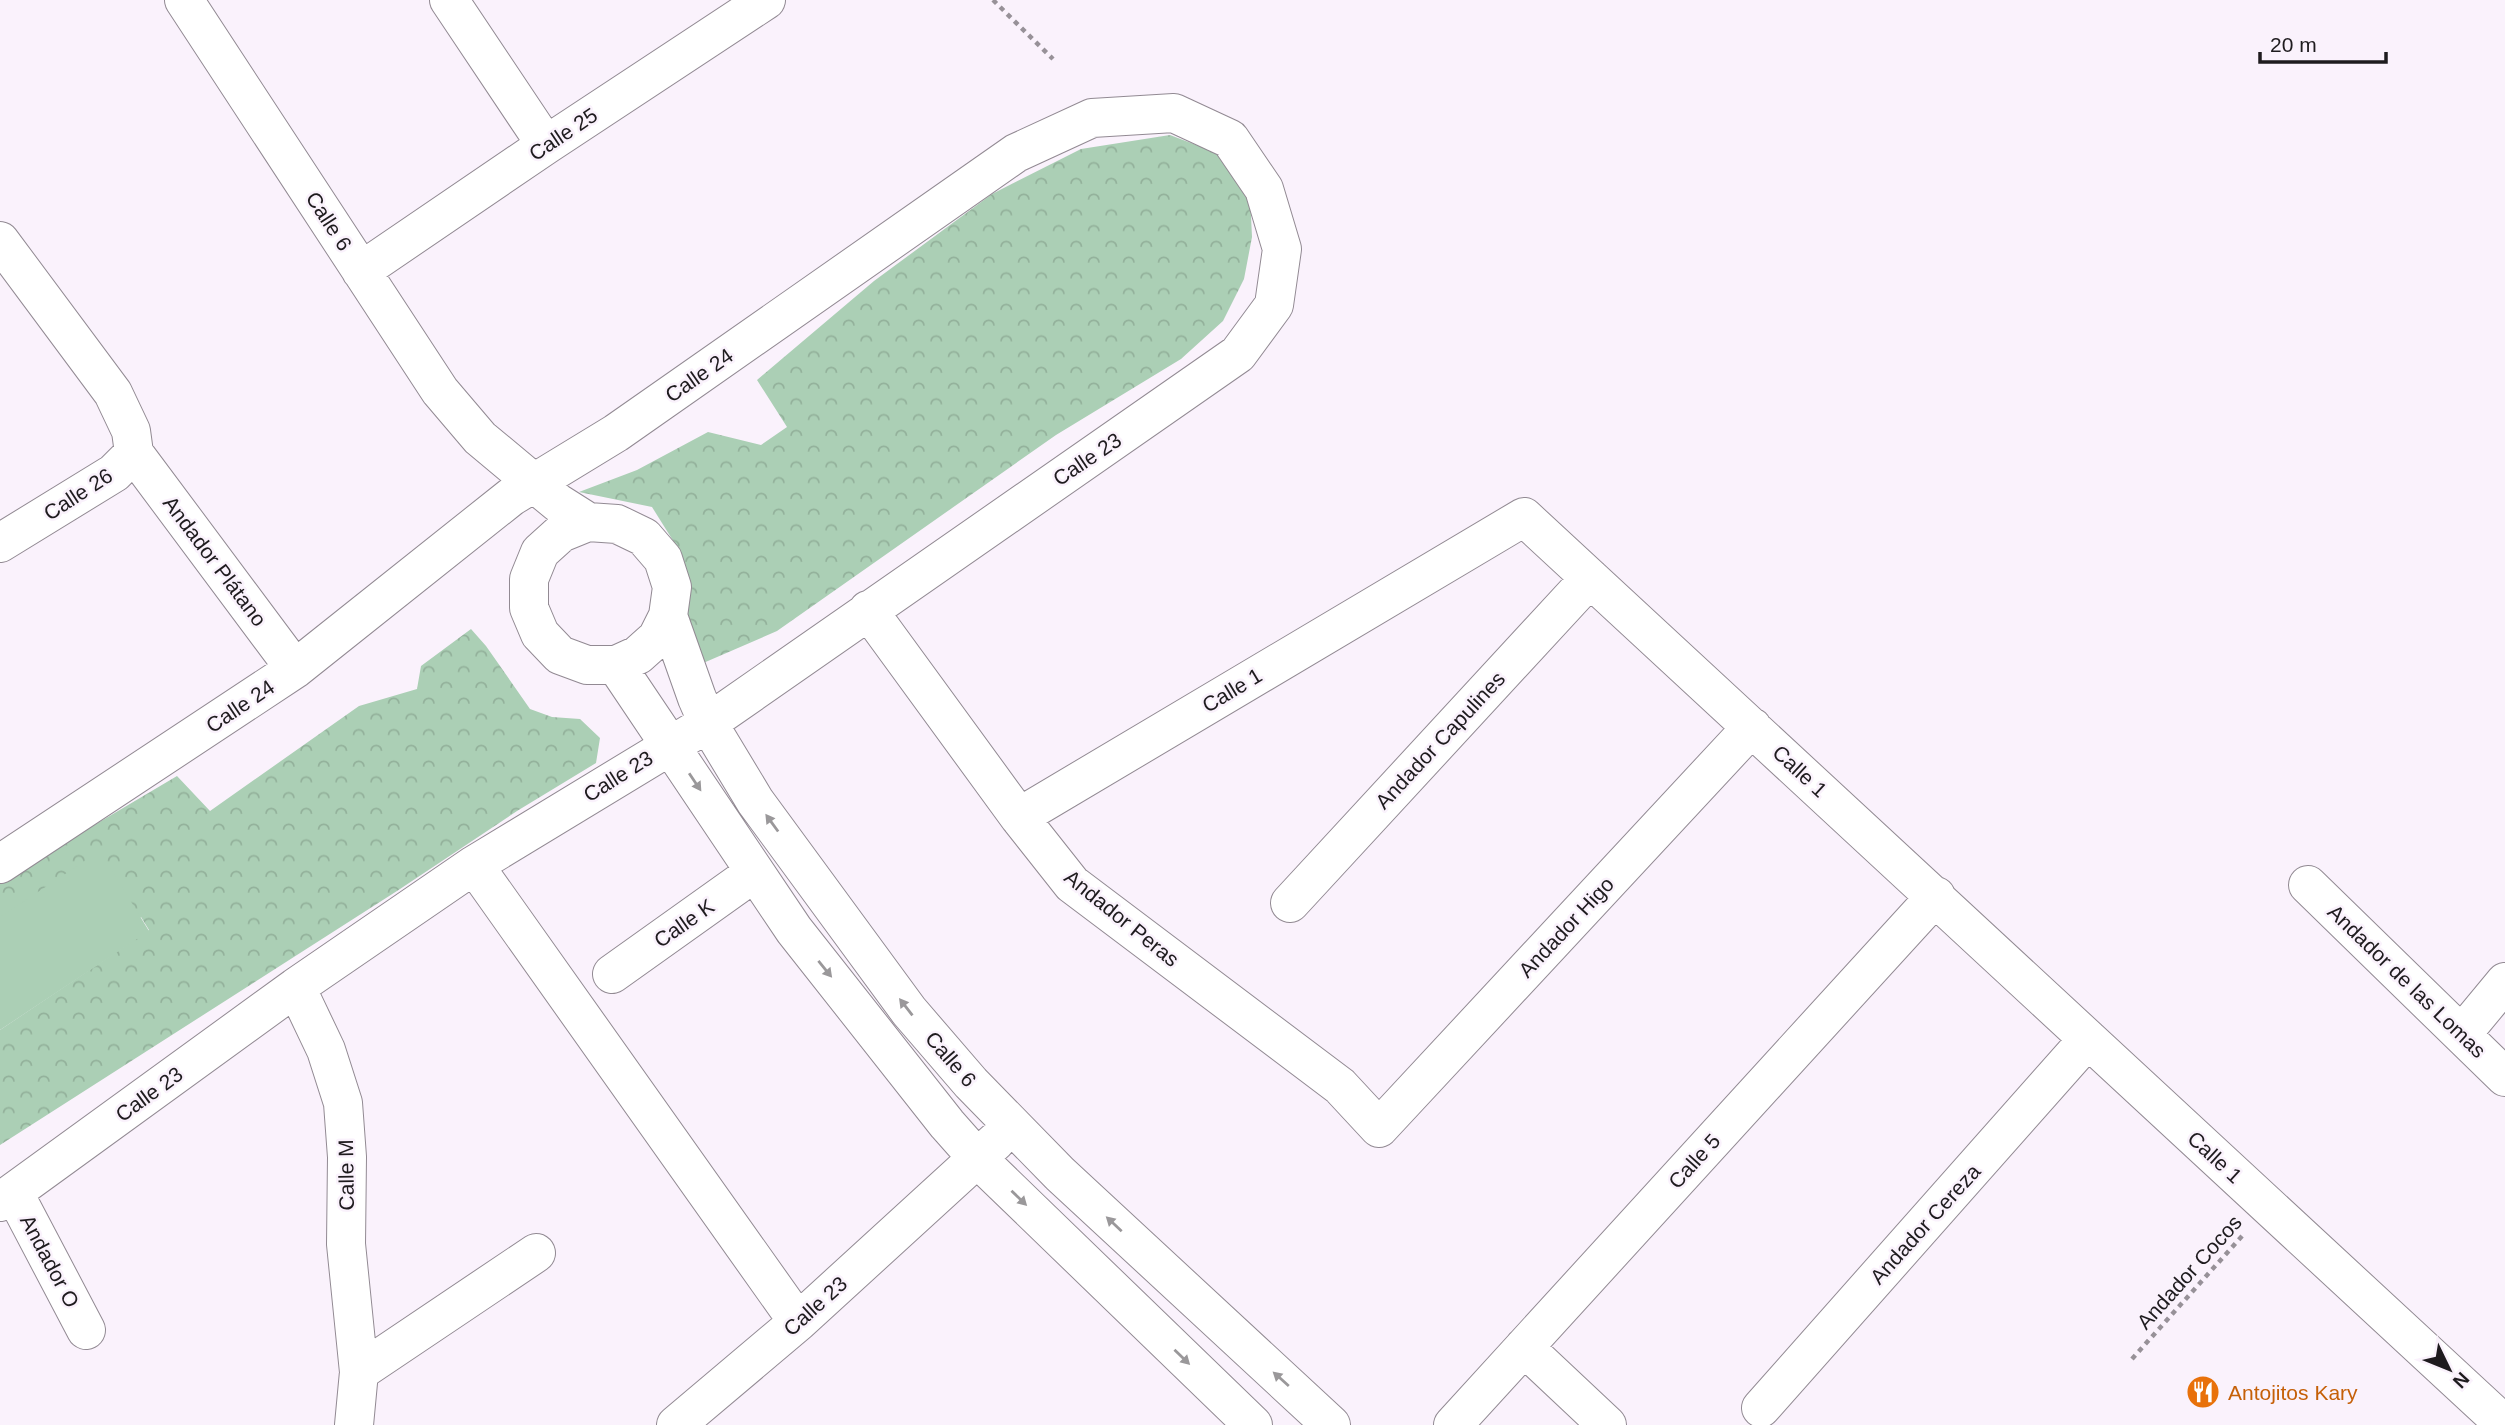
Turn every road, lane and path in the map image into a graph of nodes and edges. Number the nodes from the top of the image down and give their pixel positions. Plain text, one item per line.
1 (184, 0) edge
2 (449, 0) edge
3 (766, 0) edge
4 (993, 0) edge
5 (1054, 59) dead end
6 (546, 145) junction
7 (6, 261) edge
8 (361, 271) junction
9 (1238, 354) joint
10 (133, 442) junction
11 (522, 490) junction
12 (588, 523) junction
13 (0, 543) edge
14 (540, 552) junction
15 (1590, 578) junction
16 (868, 610) junction
17 (668, 616) junction
18 (616, 664) junction
19 (295, 669) junction
20 (708, 723) junction
21 (1752, 727) junction
22 (669, 745) junction
23 (1019, 817) junction
24 (0, 864) edge
25 (474, 865) junction
26 (755, 872) junction
27 (2308, 885) dead end
28 (1936, 896) junction
29 (1290, 903) dead end
30 (611, 974) dead end
31 (2505, 982) edge
32 (296, 987) junction
33 (2462, 1034) junction
34 (2088, 1039) junction
35 (2505, 1077) edge
36 (1013, 1126) junction
37 (1379, 1128) joint
38 (978, 1159) junction
39 (7, 1198) edge
40 (2269, 1206) junction
41 (536, 1254) dead end
42 (798, 1322) junction
43 (86, 1330) dead end
44 (1524, 1347) junction
45 (2132, 1359) dead end
46 (359, 1372) junction
47 (1761, 1408) dead end
48 (354, 1425) edge
49 (676, 1425) edge
50 (1253, 1425) edge
51 (1331, 1425) edge
52 (1453, 1425) edge
53 (1607, 1425) edge
54 (2505, 1425) edge

1 - 8 street, Calle 6
2 - 6 street
3 - 6 street, Calle 25
4 - 5 path
6 - 8 street, Calle 25
7 - 10 street, Andador Plátano
8 - 11 street, Calle 6
9 - 11 street, Calle 24
9 - 16 street, Calle 23
10 - 13 street, Calle 26
10 - 19 street, Andador Plátano
11 - 12 street, Calle 6
11 - 14 street, Calle 6
11 - 19 street, Calle 24
12 - 14 street
12 - 17 street
14 - 18 street
15 - 21 street, Calle 1
15 - 23 street, Calle 1
15 - 29 street, Andador Capulines
16 - 20 street, Calle 23
16 - 23 street, Andador Peras
17 - 18 street
17 - 20 street, Calle 6
18 - 22 street, Calle 6
19 - 24 street, Calle 24
20 - 22 street, Calle 23
36 -> 20 street, Calle 6
21 - 28 street, Calle 1
21 - 37 street, Andador Higo
22 - 25 street, Calle 23
22 -> 26 street, Calle 6
23 - 37 street, Andador Peras
25 - 32 street, Calle 23
25 - 42 street
26 - 30 street, Calle K
26 -> 38 street, Calle 6
27 - 33 street, Andador de las Lomas
28 - 34 street, Calle 1
28 - 44 street, Calle 5
31 - 33 street
32 - 39 street, Calle 23
32 - 46 street, Calle M
33 - 35 street, Andador de las Lomas
34 - 40 street, Calle 1
34 - 47 street, Andador Cereza
36 - 38 street, Calle 23
51 -> 36 street, Calle 6
38 - 42 street, Calle 23
38 -> 50 street, Calle 6
39 - 43 street, Andador O
40 - 45 path, Andador Cocos
40 - 54 street, Calle 1
41 - 46 street
42 - 49 street, Calle 23
44 - 52 street, Calle 5
44 - 53 street
46 - 48 street, Calle M

